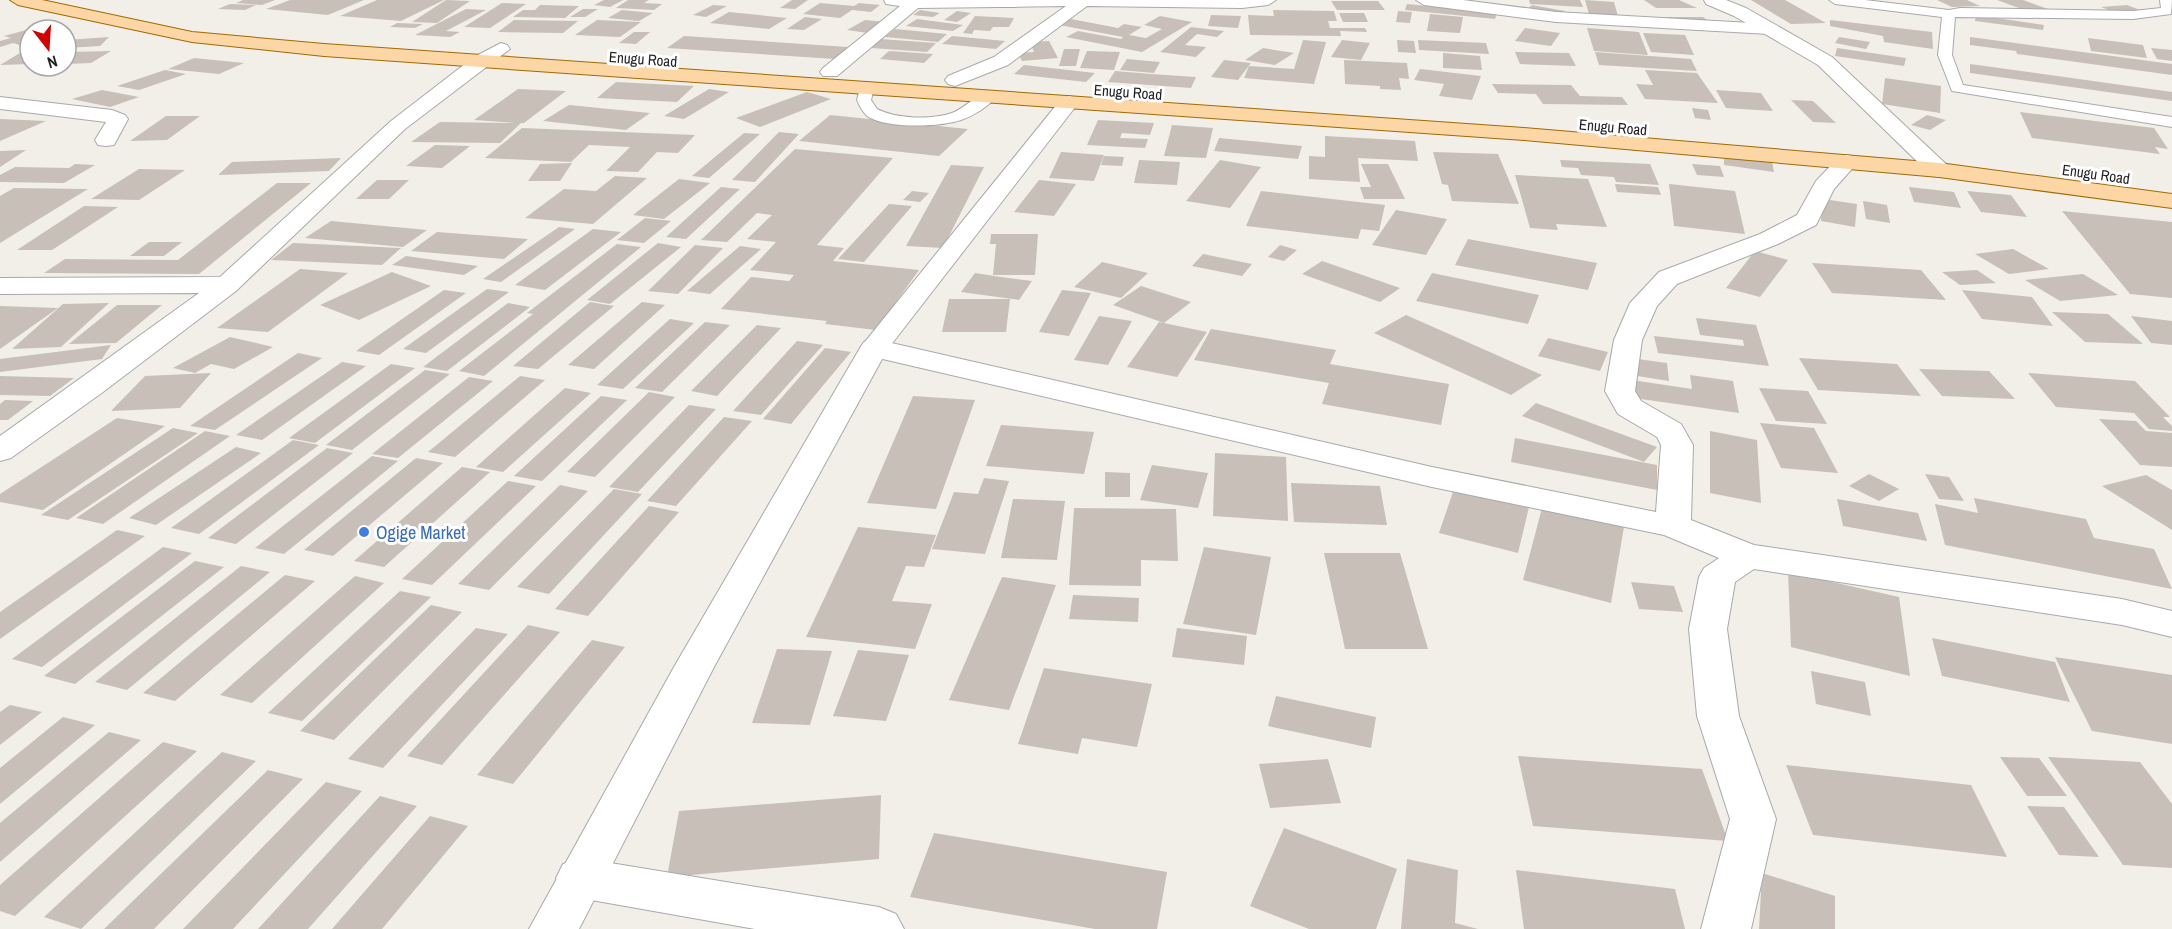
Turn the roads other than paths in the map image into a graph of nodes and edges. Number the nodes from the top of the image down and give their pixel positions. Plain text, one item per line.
1 (18, 0) edge
2 (84, 0) edge
3 (892, 0) edge
4 (1269, 0) edge
5 (1424, 0) edge
6 (1712, 0) edge
7 (1835, 0) edge
8 (1978, 0) edge
9 (2166, 0) edge
10 (1084, 1) edge
11 (914, 3) junction
12 (2001, 13) junction
13 (1949, 14) junction
14 (1769, 29) junction
15 (491, 55) junction
16 (830, 72) junction
17 (955, 80) junction
18 (867, 88) junction
19 (989, 97) junction
20 (1069, 102) junction
21 (0, 104) edge
22 (2172, 122) edge
23 (106, 140) dead end
24 (1921, 151) junction
25 (1847, 162) junction
26 (1939, 170) junction
27 (2172, 184) edge
28 (2172, 201) edge
29 (227, 285) junction
30 (0, 286) edge
31 (874, 348) junction
32 (0, 451) edge
33 (1673, 526) junction
34 (1747, 556) junction
35 (2172, 624) edge
36 (580, 878) junction
37 (554, 929) edge
38 (879, 929) edge
39 (1726, 929) edge

1 - 15 main road
2 - 15 main road, Enugu Road
3 - 11 street
4 - 10 street
5 - 14 street
6 - 14 street
7 - 13 lane
8 - 12 lane
9 - 12 lane
10 - 11 street
10 - 17 street
11 - 16 street
12 - 13 lane
13 - 22 lane
14 - 24 street
15 - 16 main road, Enugu Road
15 - 18 main road
15 - 29 street
16 - 17 main road, Enugu Road
17 - 24 main road, Enugu Road
18 - 19 main road
18 - 19 lane
19 - 20 main road
20 - 25 main road
20 - 31 street
21 - 23 street
24 - 26 street
24 - 27 main road, Enugu Road
25 - 26 main road
25 - 33 street
26 - 28 main road
29 - 30 street
29 - 32 street
31 - 33 street
31 - 36 street
33 - 34 street
34 - 35 street
34 - 39 street
36 - 37 street
36 - 38 street

